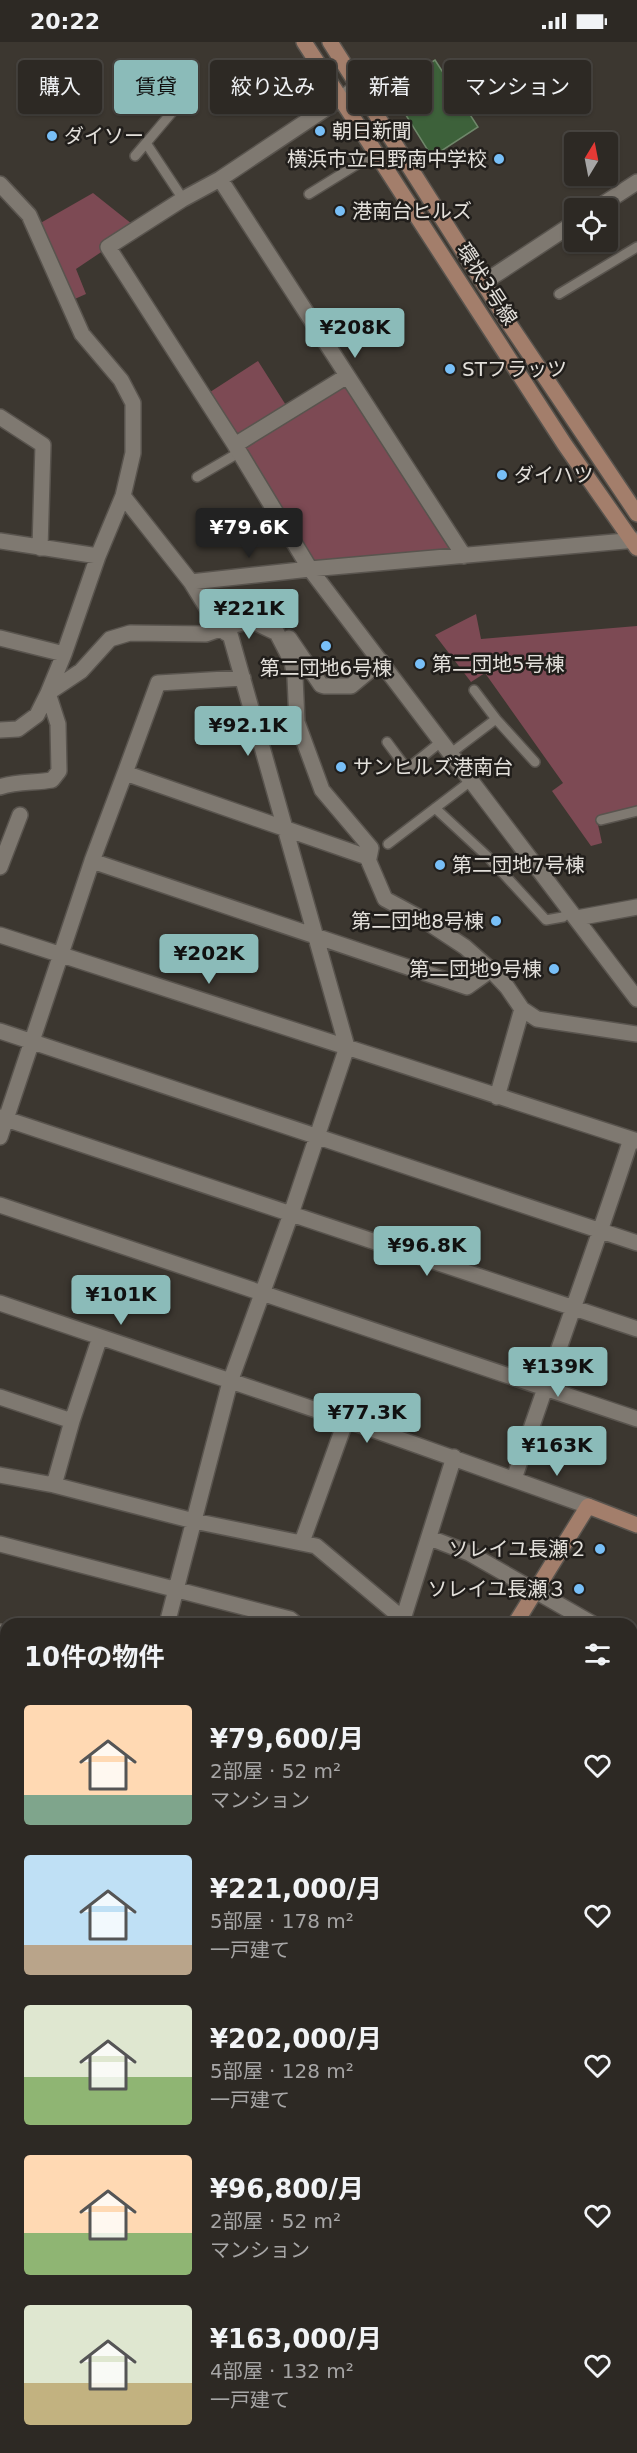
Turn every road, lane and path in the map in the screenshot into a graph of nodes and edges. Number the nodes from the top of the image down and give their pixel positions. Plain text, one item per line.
1 (304, 42) edge
2 (330, 42) edge
3 (348, 71) edge
4 (348, 93) edge
5 (341, 97) junction
6 (170, 114) edge
7 (375, 114) edge
8 (146, 143) junction
9 (376, 152) junction
10 (135, 156) dead end
11 (220, 179) junction
12 (637, 182) edge
13 (0, 184) edge
14 (309, 194) dead end
15 (612, 198) edge
16 (183, 199) junction
17 (564, 230) edge
18 (637, 247) edge
19 (492, 277) dead end
20 (559, 294) dead end
21 (347, 376) junction
22 (0, 417) edge
23 (238, 448) junction
24 (197, 477) dead end
25 (123, 496) junction
26 (637, 514) edge
27 (0, 541) edge
28 (635, 543) edge
29 (40, 548) junction
30 (98, 556) junction
31 (464, 556) junction
32 (310, 568) junction
33 (190, 582) junction
34 (220, 628) junction
35 (0, 638) edge
36 (64, 654) junction
37 (381, 661) junction
38 (243, 678) junction
39 (474, 690) dead end
40 (48, 693) junction
41 (496, 718) junction
42 (0, 730) edge
43 (387, 742) dead end
44 (447, 747) junction
45 (535, 762) dead end
46 (125, 773) junction
47 (472, 780) junction
48 (0, 787) edge
49 (435, 808) junction
50 (637, 811) edge
51 (20, 815) dead end
52 (601, 820) dead end
53 (284, 828) junction
54 (388, 844) dead end
55 (369, 858) junction
56 (92, 861) junction
57 (0, 867) edge
58 (637, 907) edge
59 (574, 914) junction
60 (0, 936) edge
61 (316, 937) junction
62 (60, 955) junction
63 (491, 970) junction
64 (637, 999) edge
65 (522, 1009) junction
66 (0, 1030) edge
67 (637, 1034) edge
68 (31, 1041) junction
69 (347, 1047) junction
70 (497, 1097) junction
71 (3, 1118) edge
72 (0, 1137) edge
73 (317, 1137) junction
74 (634, 1140) edge
75 (0, 1205) edge
76 (291, 1214) junction
77 (601, 1231) junction
78 (637, 1243) edge
79 (263, 1292) junction
80 (0, 1302) edge
81 (574, 1309) junction
82 (637, 1329) edge
83 (100, 1337) junction
84 (230, 1382) junction
85 (544, 1388) junction
86 (0, 1397) edge
87 (346, 1419) junction
88 (637, 1419) edge
89 (72, 1421) junction
90 (454, 1457) junction
91 (1, 1478) edge
92 (514, 1479) junction
93 (54, 1485) junction
94 (588, 1506) junction
95 (194, 1521) junction
96 (637, 1525) edge
97 (430, 1538) junction
98 (302, 1542) junction
99 (0, 1545) edge
100 (177, 1590) junction
101 (536, 1592) junction
102 (169, 1618) edge
103 (282, 1618) edge
104 (398, 1618) edge
105 (406, 1618) edge
106 (519, 1618) edge
107 (582, 1618) edge

1 - 5 street, 環状3号線
2 - 3 street, 環状3号線
4 - 5 street
5 - 9 street, 環状3号線
5 - 11 street
6 - 8 lane
7 - 26 street, 環状3号線
8 - 10 lane
8 - 16 lane
9 - 14 lane
9 - 28 street, 環状3号線
11 - 16 street
11 - 21 street
12 - 15 street
13 - 25 street
16 - 23 street
17 - 19 street
18 - 20 lane
21 - 23 street
21 - 31 street
22 - 29 street
23 - 24 lane
23 - 32 street
25 - 30 street
25 - 33 street
27 - 29 street
28 - 31 street
29 - 30 street
30 - 36 street
31 - 32 street
32 - 33 street
32 - 37 street
33 - 34 street
34 - 37 street
34 - 38 street
34 - 40 street
34 - 55 street
35 - 36 street
36 - 40 street
37 - 44 street
38 - 46 street
38 - 53 street
39 - 41 lane
40 - 42 street
40 - 48 street
41 - 44 lane
41 - 45 lane
43 - 44 lane
44 - 47 street
46 - 53 street
46 - 56 street
47 - 49 lane
47 - 59 street
49 - 54 lane
49 - 59 lane
50 - 52 lane
51 - 57 street
53 - 55 street
53 - 61 street
55 - 63 street
56 - 61 street
56 - 62 street
58 - 59 street
59 - 64 street
60 - 62 street
61 - 63 street
61 - 69 street
62 - 68 street
62 - 69 street
63 - 65 street
65 - 67 street
65 - 70 street
66 - 68 street
68 - 71 street
68 - 73 street
69 - 70 street
69 - 73 street
70 - 74 street
71 - 72 street
71 - 76 street
73 - 76 street
73 - 77 street
74 - 77 street
75 - 79 street
76 - 79 street
76 - 81 street
77 - 78 street
77 - 81 street
79 - 84 street
79 - 85 street
80 - 83 street
81 - 82 street
81 - 85 street
83 - 84 street
83 - 89 street
84 - 87 street
84 - 95 street
85 - 88 street
85 - 92 street
86 - 89 street
87 - 90 street
87 - 98 street
89 - 93 street
90 - 92 street
90 - 97 street
91 - 93 street
92 - 94 street
93 - 95 street
94 - 96 street
94 - 101 street
95 - 98 street
95 - 100 street
97 - 101 street
97 - 105 street
98 - 104 street
99 - 100 street
100 - 102 street
100 - 103 street
101 - 106 street
101 - 107 street

